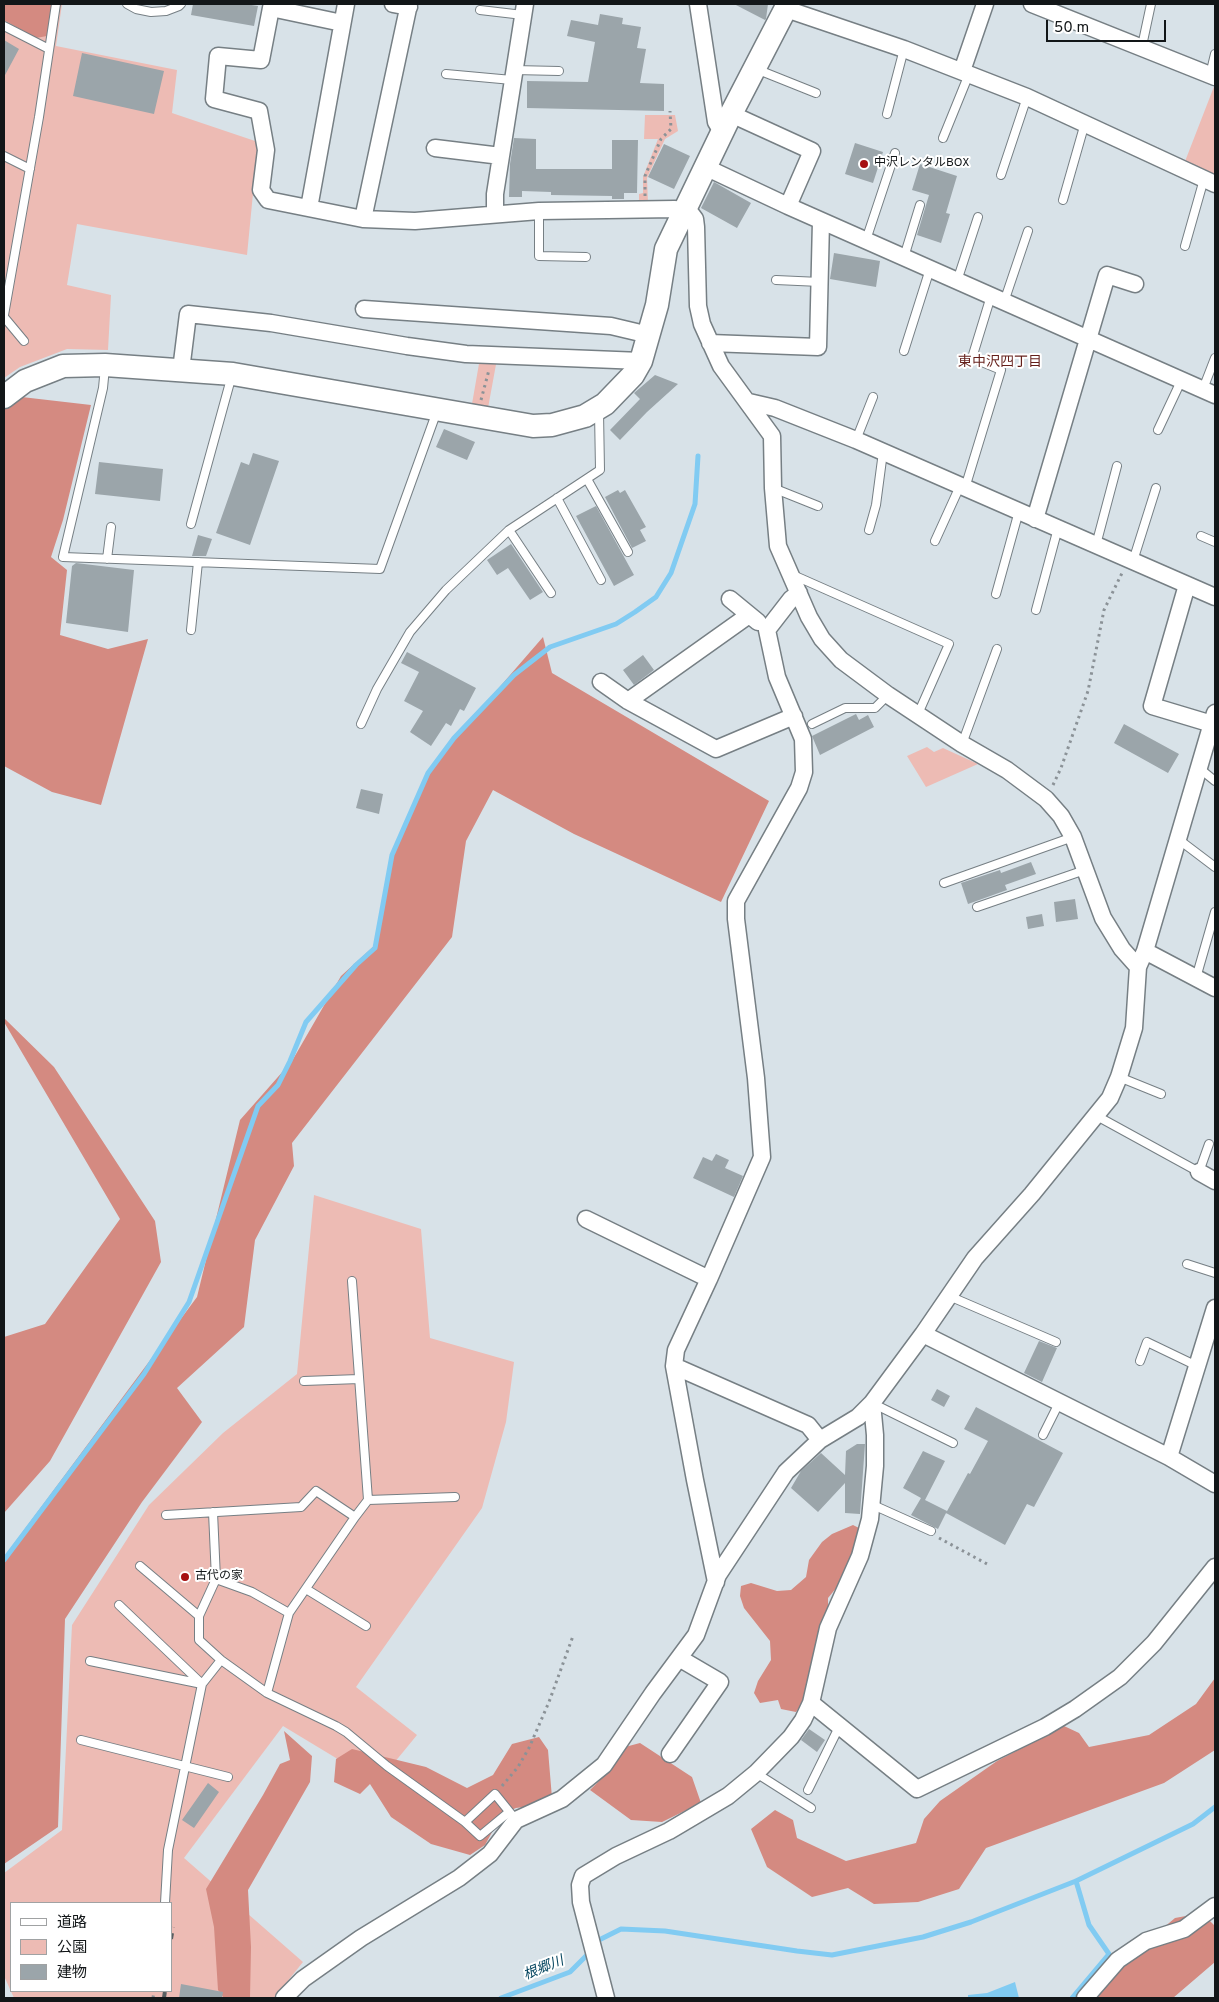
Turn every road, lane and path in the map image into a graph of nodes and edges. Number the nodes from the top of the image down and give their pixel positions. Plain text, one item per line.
1 (56, 4) edge
2 (127, 4) edge
3 (181, 4) edge
4 (346, 4) edge
5 (698, 4) edge
6 (985, 4) edge
7 (1151, 4) edge
8 (404, 5) edge
9 (1037, 5) edge
10 (271, 6) edge
11 (787, 6) edge
12 (524, 9) edge
13 (480, 10) dead end
14 (342, 23) junction
15 (4, 26) edge
16 (1142, 46) junction
17 (49, 49) junction
18 (904, 49) junction
19 (1215, 54) edge
20 (754, 68) junction
21 (559, 71) dead end
22 (966, 73) junction
23 (446, 74) dead end
24 (513, 75) junction
25 (1213, 76) edge
26 (816, 93) dead end
27 (1027, 97) junction
28 (670, 111) dead end
29 (887, 114) dead end
30 (726, 123) junction
31 (1085, 124) junction
32 (943, 138) dead end
33 (434, 148) dead end
34 (895, 154) dead end
35 (4, 156) edge
36 (500, 156) junction
37 (705, 167) junction
38 (30, 169) junction
39 (1001, 175) dead end
40 (1210, 181) edge
41 (1063, 200) dead end
42 (920, 205) dead end
43 (788, 206) junction
44 (309, 208) junction
45 (646, 210) junction
46 (539, 211) junction
47 (686, 212) junction
48 (495, 213) junction
49 (978, 217) dead end
50 (363, 218) junction
51 (821, 221) junction
52 (1028, 231) dead end
53 (866, 240) junction
54 (1185, 246) dead end
55 (586, 257) dead end
56 (904, 257) junction
57 (930, 269) junction
58 (776, 280) dead end
59 (957, 281) junction
60 (820, 282) junction
61 (1135, 284) dead end
62 (997, 299) junction
63 (364, 309) dead end
64 (4, 316) edge
65 (649, 335) junction
66 (1090, 339) junction
67 (24, 342) dead end
68 (710, 343) junction
69 (904, 351) dead end
70 (493, 355) junction
71 (1215, 358) edge
72 (641, 361) junction
73 (105, 365) junction
74 (181, 370) junction
75 (233, 374) junction
76 (1182, 379) junction
77 (1209, 392) edge
78 (4, 397) edge
79 (872, 397) dead end
80 (749, 402) junction
81 (479, 408) dead end
82 (599, 408) junction
83 (437, 409) junction
84 (1158, 430) dead end
85 (856, 440) junction
86 (883, 452) junction
87 (1117, 466) dead end
88 (587, 479) junction
89 (963, 487) junction
90 (773, 488) junction
91 (1156, 488) dead end
92 (557, 498) junction
93 (818, 506) dead end
94 (1019, 511) junction
95 (1035, 518) junction
96 (191, 524) dead end
97 (111, 527) dead end
98 (1058, 528) junction
99 (509, 530) junction
100 (869, 530) dead end
101 (1201, 536) dead end
102 (935, 541) dead end
103 (1215, 542) edge
104 (1096, 545) junction
105 (628, 552) dead end
106 (106, 559) junction
107 (1130, 560) junction
108 (198, 562) junction
109 (791, 574) junction
110 (601, 580) dead end
111 (1187, 585) junction
112 (550, 593) dead end
113 (799, 593) junction
114 (996, 594) dead end
115 (1215, 597) edge
116 (730, 599) dead end
117 (1036, 610) dead end
118 (749, 616) junction
119 (191, 630) dead end
120 (767, 630) junction
121 (997, 649) dead end
122 (601, 682) dead end
123 (888, 695) junction
124 (628, 702) junction
125 (918, 714) junction
126 (794, 716) junction
127 (1214, 718) edge
128 (361, 724) dead end
129 (812, 724) dead end
130 (962, 744) junction
131 (1199, 768) junction
132 (1215, 781) edge
133 (1046, 799) junction
134 (1073, 837) junction
135 (1178, 839) junction
136 (1215, 867) edge
137 (1085, 870) junction
138 (944, 883) dead end
139 (978, 907) dead end
140 (1215, 912) edge
141 (1145, 951) junction
142 (1138, 967) junction
143 (1196, 978) junction
144 (1215, 988) edge
145 (1120, 1077) junction
146 (1161, 1094) dead end
147 (1095, 1115) junction
148 (1209, 1144) dead end
149 (1199, 1172) junction
150 (1215, 1181) edge
151 (586, 1220) dead end
152 (1187, 1264) dead end
153 (1215, 1273) edge
154 (709, 1279) junction
155 (352, 1281) dead end
156 (949, 1296) junction
157 (1215, 1308) edge
158 (923, 1334) junction
159 (1056, 1342) dead end
160 (1140, 1361) dead end
161 (674, 1366) junction
162 (1197, 1366) junction
163 (359, 1378) junction
164 (304, 1381) dead end
165 (872, 1403) junction
166 (1059, 1403) junction
167 (1043, 1434) dead end
168 (820, 1440) junction
169 (953, 1443) dead end
170 (1168, 1457) junction
171 (1215, 1484) edge
172 (455, 1498) dead end
173 (368, 1500) junction
174 (872, 1505) junction
175 (213, 1512) junction
176 (166, 1515) dead end
177 (355, 1517) junction
178 (931, 1531) joint
179 (989, 1565) dead end
180 (140, 1566) dead end
181 (1215, 1567) edge
182 (216, 1579) junction
183 (716, 1582) junction
184 (306, 1588) junction
185 (119, 1605) dead end
186 (289, 1613) junction
187 (199, 1616) junction
188 (366, 1626) dead end
189 (573, 1636) dead end
190 (679, 1658) junction
191 (220, 1660) junction
192 (90, 1661) dead end
193 (202, 1684) junction
194 (267, 1693) junction
195 (811, 1703) junction
196 (840, 1725) junction
197 (81, 1740) dead end
198 (670, 1754) dead end
199 (185, 1765) junction
200 (756, 1772) junction
201 (228, 1776) dead end
202 (808, 1790) dead end
203 (495, 1794) junction
204 (811, 1808) dead end
205 (513, 1816) junction
206 (465, 1822) junction
207 (165, 1902) edge
208 (1215, 1906) edge
209 (284, 1998) edge
210 (606, 1998) edge
211 (1085, 1998) edge

1 - 17 lane
2 - 3 lane
4 - 14 street
5 - 30 street
6 - 22 street
7 - 16 lane
8 - 50 street
9 - 16 street
10 - 14 street
10 - 44 street
11 - 18 street
11 - 20 street
12 - 13 lane
12 - 24 street
14 - 44 street
15 - 17 lane
16 - 25 street
17 - 38 lane
18 - 22 street
18 - 29 lane
19 - 25 lane
20 - 26 lane
20 - 30 street
21 - 24 lane
22 - 27 street
22 - 32 lane
23 - 24 lane
24 - 36 street
27 - 31 street
27 - 39 lane
28 - 45 path
30 - 37 street
30 - 43 street
31 - 40 street
31 - 41 lane
33 - 36 street
34 - 53 lane
35 - 38 lane
36 - 48 street
37 - 43 street
37 - 47 street
38 - 64 lane
40 - 54 lane
42 - 56 lane
43 - 51 street
44 - 50 street
45 - 46 street
45 - 47 street
46 - 48 street
46 - 55 lane
47 - 65 street
47 - 68 street
48 - 50 street
49 - 59 lane
51 - 53 street
51 - 60 street
52 - 62 lane
53 - 56 street
56 - 57 street
57 - 59 street
57 - 69 lane
58 - 60 lane
59 - 62 street
60 - 68 street
61 - 66 street
62 - 66 street
62 - 89 lane
63 - 65 street
64 - 67 lane
65 - 72 street
66 - 76 street
66 - 95 street
68 - 80 street
70 - 72 street
70 - 74 street
70 - 81 path
71 - 77 lane
72 - 82 street
73 - 74 street
73 - 78 street
73 - 106 lane
74 - 75 street
75 - 83 street
75 - 96 lane
76 - 77 street
76 - 84 lane
79 - 85 lane
80 - 85 street
80 - 90 street
82 - 83 street
82 - 88 lane
83 - 108 lane
85 - 86 street
86 - 89 street
86 - 100 lane
87 - 104 lane
88 - 92 lane
88 - 105 lane
89 - 94 street
89 - 102 lane
90 - 93 lane
90 - 109 street
91 - 107 lane
92 - 99 lane
92 - 110 lane
94 - 95 street
94 - 114 lane
95 - 98 street
97 - 106 lane
98 - 104 street
98 - 117 lane
99 - 112 lane
99 - 128 lane
101 - 103 lane
104 - 107 street
106 - 108 lane
107 - 111 street
107 - 133 path
108 - 119 lane
109 - 113 street
109 - 125 lane
111 - 115 street
111 - 127 street
113 - 120 street
113 - 123 street
116 - 118 street
118 - 120 street
118 - 124 street
120 - 126 street
121 - 130 lane
122 - 124 street
123 - 125 street
123 - 129 lane
124 - 126 street
125 - 130 street
126 - 154 street
127 - 131 street
130 - 133 street
131 - 132 lane
131 - 135 street
133 - 134 street
134 - 137 street
134 - 138 lane
135 - 136 lane
135 - 141 street
137 - 139 lane
137 - 142 street
140 - 143 lane
141 - 142 street
141 - 143 street
142 - 145 street
143 - 144 street
145 - 146 lane
145 - 147 street
147 - 149 lane
147 - 156 street
148 - 149 lane
149 - 150 street
151 - 154 street
152 - 153 lane
154 - 161 street
155 - 163 lane
156 - 158 street
156 - 159 lane
157 - 162 street
158 - 165 street
158 - 166 street
160 - 162 lane
161 - 168 street
161 - 183 street
162 - 170 street
163 - 164 lane
163 - 173 lane
165 - 168 street
165 - 169 lane
165 - 174 street
166 - 167 lane
166 - 170 street
168 - 183 street
170 - 171 street
172 - 173 lane
173 - 177 lane
174 - 178 lane
174 - 195 street
175 - 176 lane
175 - 177 lane
175 - 182 lane
177 - 184 lane
178 - 179 path
180 - 187 lane
181 - 196 street
182 - 186 lane
182 - 187 lane
183 - 190 street
184 - 186 lane
184 - 188 lane
185 - 193 lane
186 - 194 lane
187 - 191 lane
189 - 203 path
190 - 198 street
190 - 205 street
191 - 193 lane
191 - 194 lane
192 - 193 lane
193 - 199 lane
194 - 206 lane
195 - 196 street
195 - 200 street
196 - 202 lane
197 - 199 lane
199 - 201 lane
199 - 207 lane
200 - 204 lane
200 - 210 street
203 - 205 lane
203 - 206 lane
205 - 206 lane
205 - 209 street
208 - 211 street

